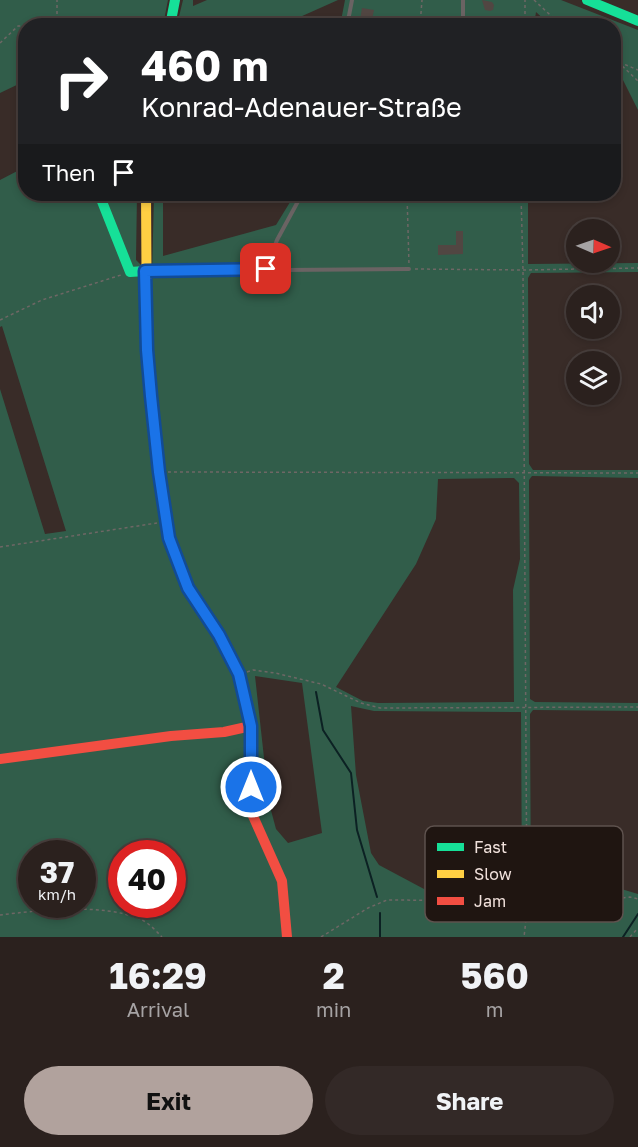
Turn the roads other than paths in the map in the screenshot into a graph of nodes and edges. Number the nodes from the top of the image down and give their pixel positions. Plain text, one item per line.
1 (176, 0) edge
2 (352, 0) edge
3 (463, 0) edge
4 (587, 0) edge
5 (172, 18) edge
6 (348, 18) edge
7 (463, 18) edge
8 (638, 21) edge
9 (102, 201) edge
10 (146, 201) edge
11 (298, 201) edge
12 (266, 269) junction
13 (409, 269) road end
14 (145, 271) junction
15 (251, 726) junction
16 (0, 759) edge
17 (287, 937) edge

1 - 5 street
2 - 6 lane
3 - 7 lane
4 - 8 street
9 - 14 street
10 - 14 street
11 - 12 lane
12 - 13 lane
12 - 14 lane
14 - 15 street
15 - 16 street
15 - 17 street

